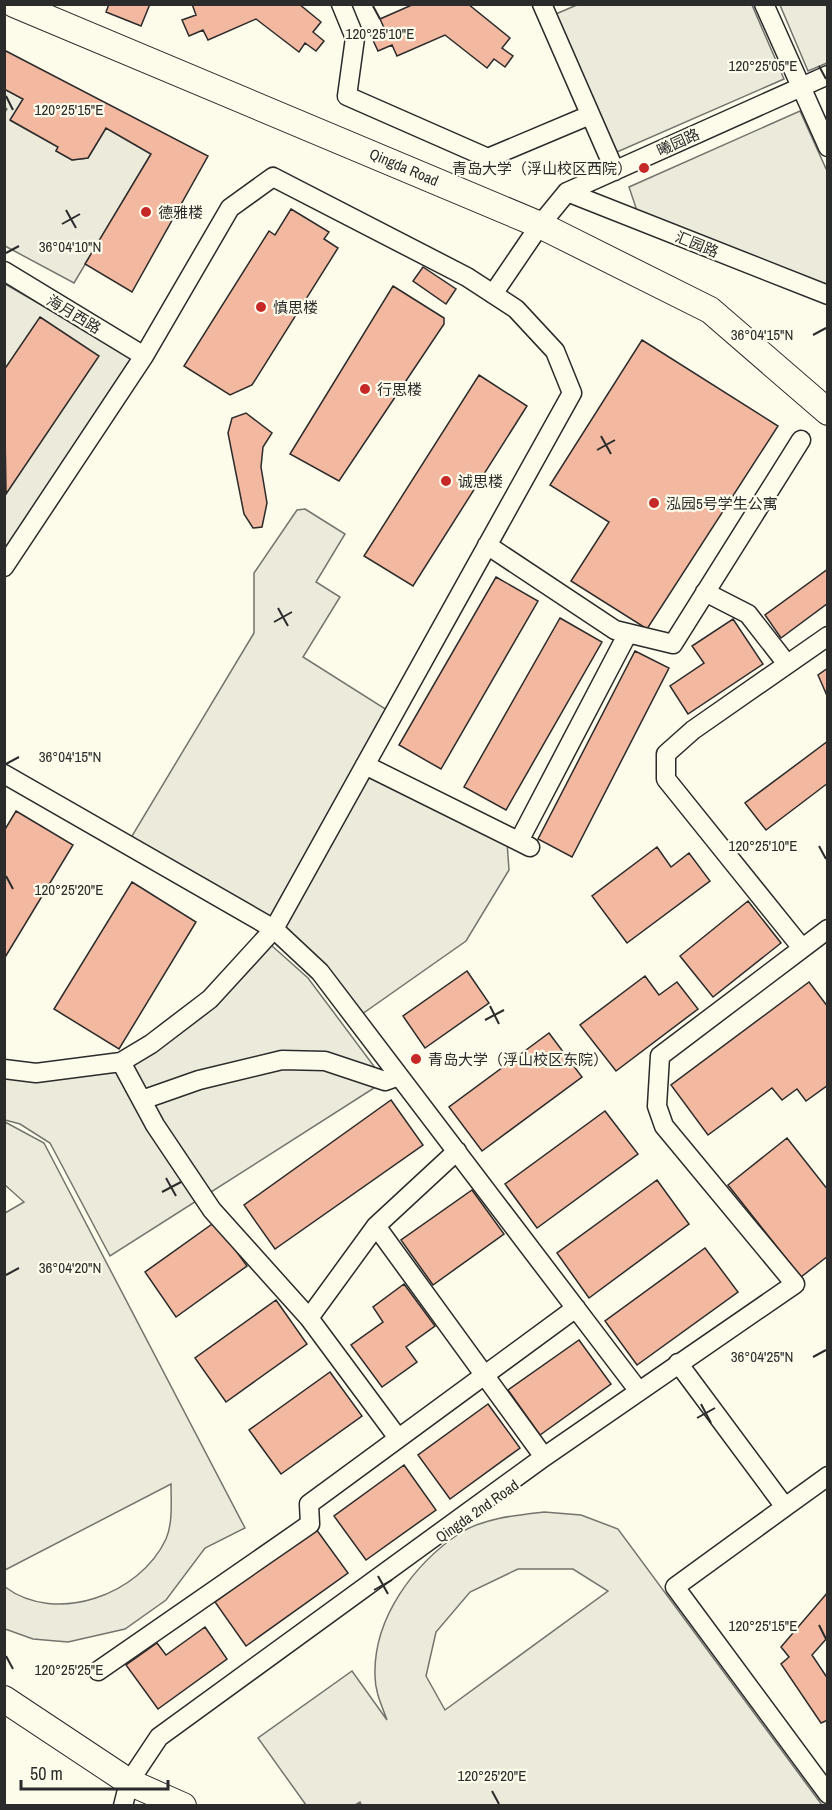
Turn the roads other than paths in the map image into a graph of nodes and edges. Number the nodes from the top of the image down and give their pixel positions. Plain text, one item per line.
1 (14, 4) edge
2 (340, 4) edge
3 (542, 4) edge
4 (764, 4) edge
5 (828, 75) edge
6 (801, 87) junction
7 (590, 115) junction
8 (828, 147) edge
9 (615, 171) junction
10 (567, 192) junction
11 (540, 225) junction
12 (4, 272) edge
13 (493, 294) junction
14 (828, 295) edge
15 (144, 356) junction
16 (828, 412) edge
17 (801, 440) dead end
18 (488, 545) junction
19 (4, 567) edge
20 (705, 592) junction
21 (628, 633) junction
22 (828, 636) edge
23 (788, 664) junction
24 (365, 765) junction
25 (4, 774) edge
26 (274, 929) junction
27 (828, 929) edge
28 (802, 948) junction
29 (121, 1062) junction
30 (4, 1069) edge
31 (399, 1076) junction
32 (142, 1100) junction
33 (457, 1151) junction
34 (376, 1226) junction
35 (576, 1308) junction
36 (309, 1318) junction
37 (679, 1364) junction
38 (484, 1374) junction
39 (638, 1390) junction
40 (398, 1438) junction
41 (544, 1457) junction
42 (828, 1476) edge
43 (785, 1507) junction
44 (98, 1671) dead end
45 (4, 1699) edge
46 (159, 1737) junction
47 (126, 1794) edge
48 (828, 1794) edge
49 (183, 1806) edge

1 - 11 street, Qingda Road
2 - 7 street
3 - 7 street
4 - 6 street
5 - 6 street, 曦园路
6 - 8 street
6 - 9 street, 曦园路
7 - 9 street
9 - 10 street, 曦园路
10 - 11 street, 曦园路
10 - 14 street, 汇园路
11 - 13 street, 曦园路
11 - 16 street, Qingda Road
12 - 15 street, 海月西路
13 - 15 street
13 - 18 street
15 - 19 street
17 - 20 street
18 - 21 street
18 - 24 street
20 - 21 street
20 - 23 street
21 - 24 street
22 - 23 street
23 - 28 street
24 - 26 street
25 - 26 street
26 - 29 street
26 - 31 street
27 - 28 street
28 - 37 street
29 - 30 street
29 - 32 street
31 - 32 street
31 - 33 street
32 - 36 street
33 - 34 street
33 - 35 street
34 - 36 street
34 - 38 street
35 - 38 street
35 - 39 street
36 - 40 street
37 - 39 street
37 - 43 street
37 - 46 street, Qingda 2nd Road
38 - 40 street
38 - 41 street
39 - 41 street
40 - 44 street
41 - 46 street
42 - 43 street
43 - 48 street
45 - 47 street
46 - 47 street
47 - 49 street

